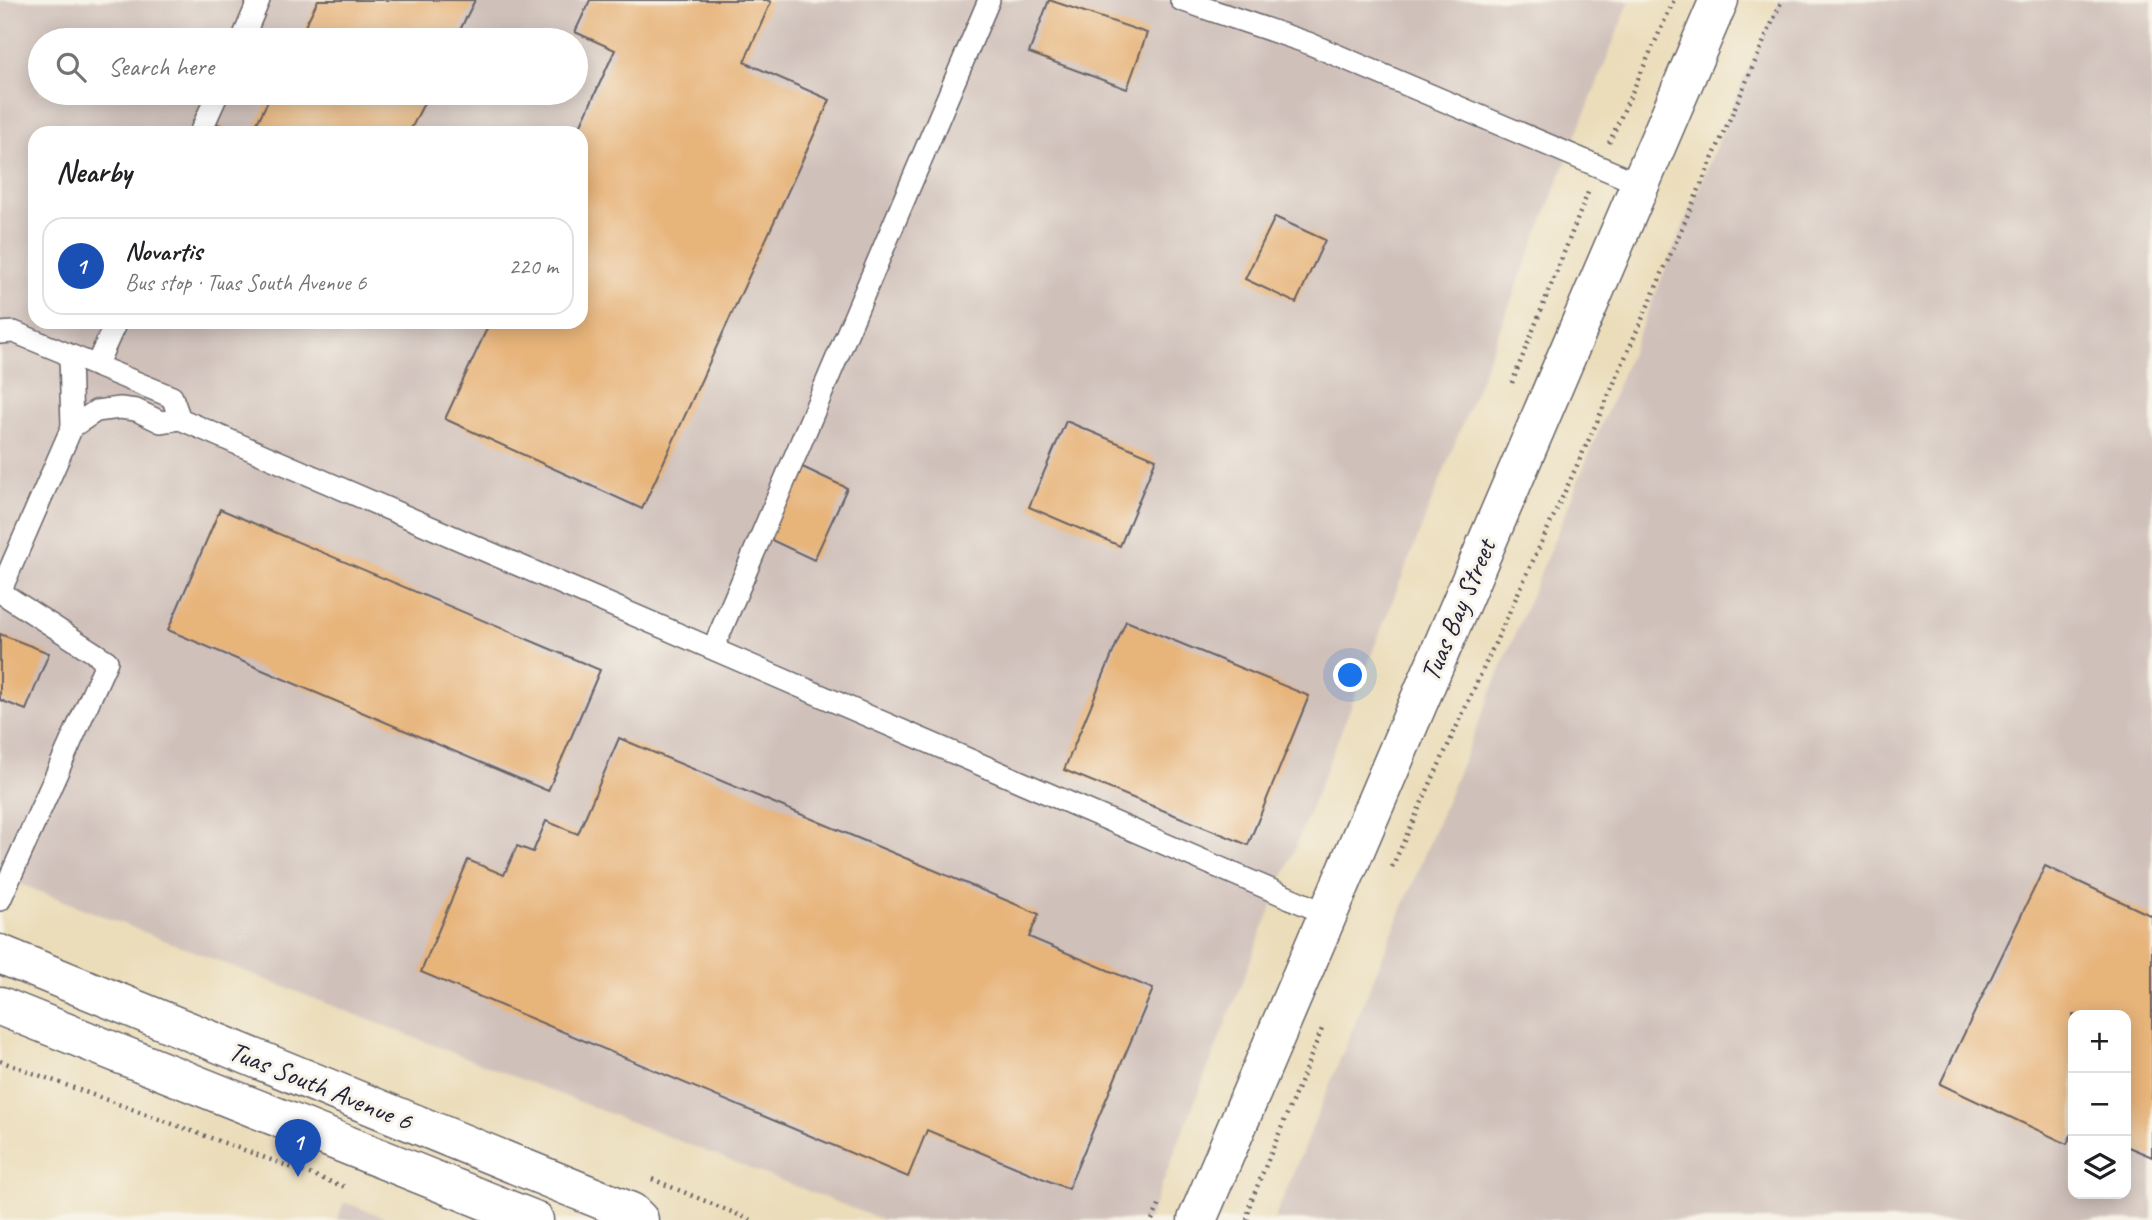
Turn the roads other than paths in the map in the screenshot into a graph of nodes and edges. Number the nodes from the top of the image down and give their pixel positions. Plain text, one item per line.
1 (260, 0) edge
2 (989, 0) edge
3 (1181, 0) edge
4 (1713, 2) edge
5 (247, 28) edge
6 (213, 105) edge
7 (203, 126) edge
8 (1640, 184) junction
9 (113, 329) edge
10 (0, 333) edge
11 (70, 355) junction
12 (96, 366) junction
13 (180, 419) junction
14 (72, 427) junction
15 (0, 592) edge
16 (713, 649) junction
17 (0, 900) edge
18 (1327, 914) junction
19 (0, 954) edge
20 (0, 1006) edge
21 (534, 1220) edge
22 (639, 1220) edge
23 (1197, 1220) edge

1 - 5 lane
2 - 16 lane
3 - 8 lane
4 - 8 street, Tuas Bay Street
6 - 7 lane
8 - 18 street, Tuas Bay Street
9 - 12 lane
10 - 11 lane
11 - 12 lane
11 - 14 lane
12 - 13 lane
13 - 14 lane
13 - 16 lane
14 - 15 lane
15 - 17 lane
16 - 18 lane
18 - 23 street, Tuas Bay Street
19 - 22 street, Tuas South Avenue 6
20 - 21 street, Tuas South Avenue 6

